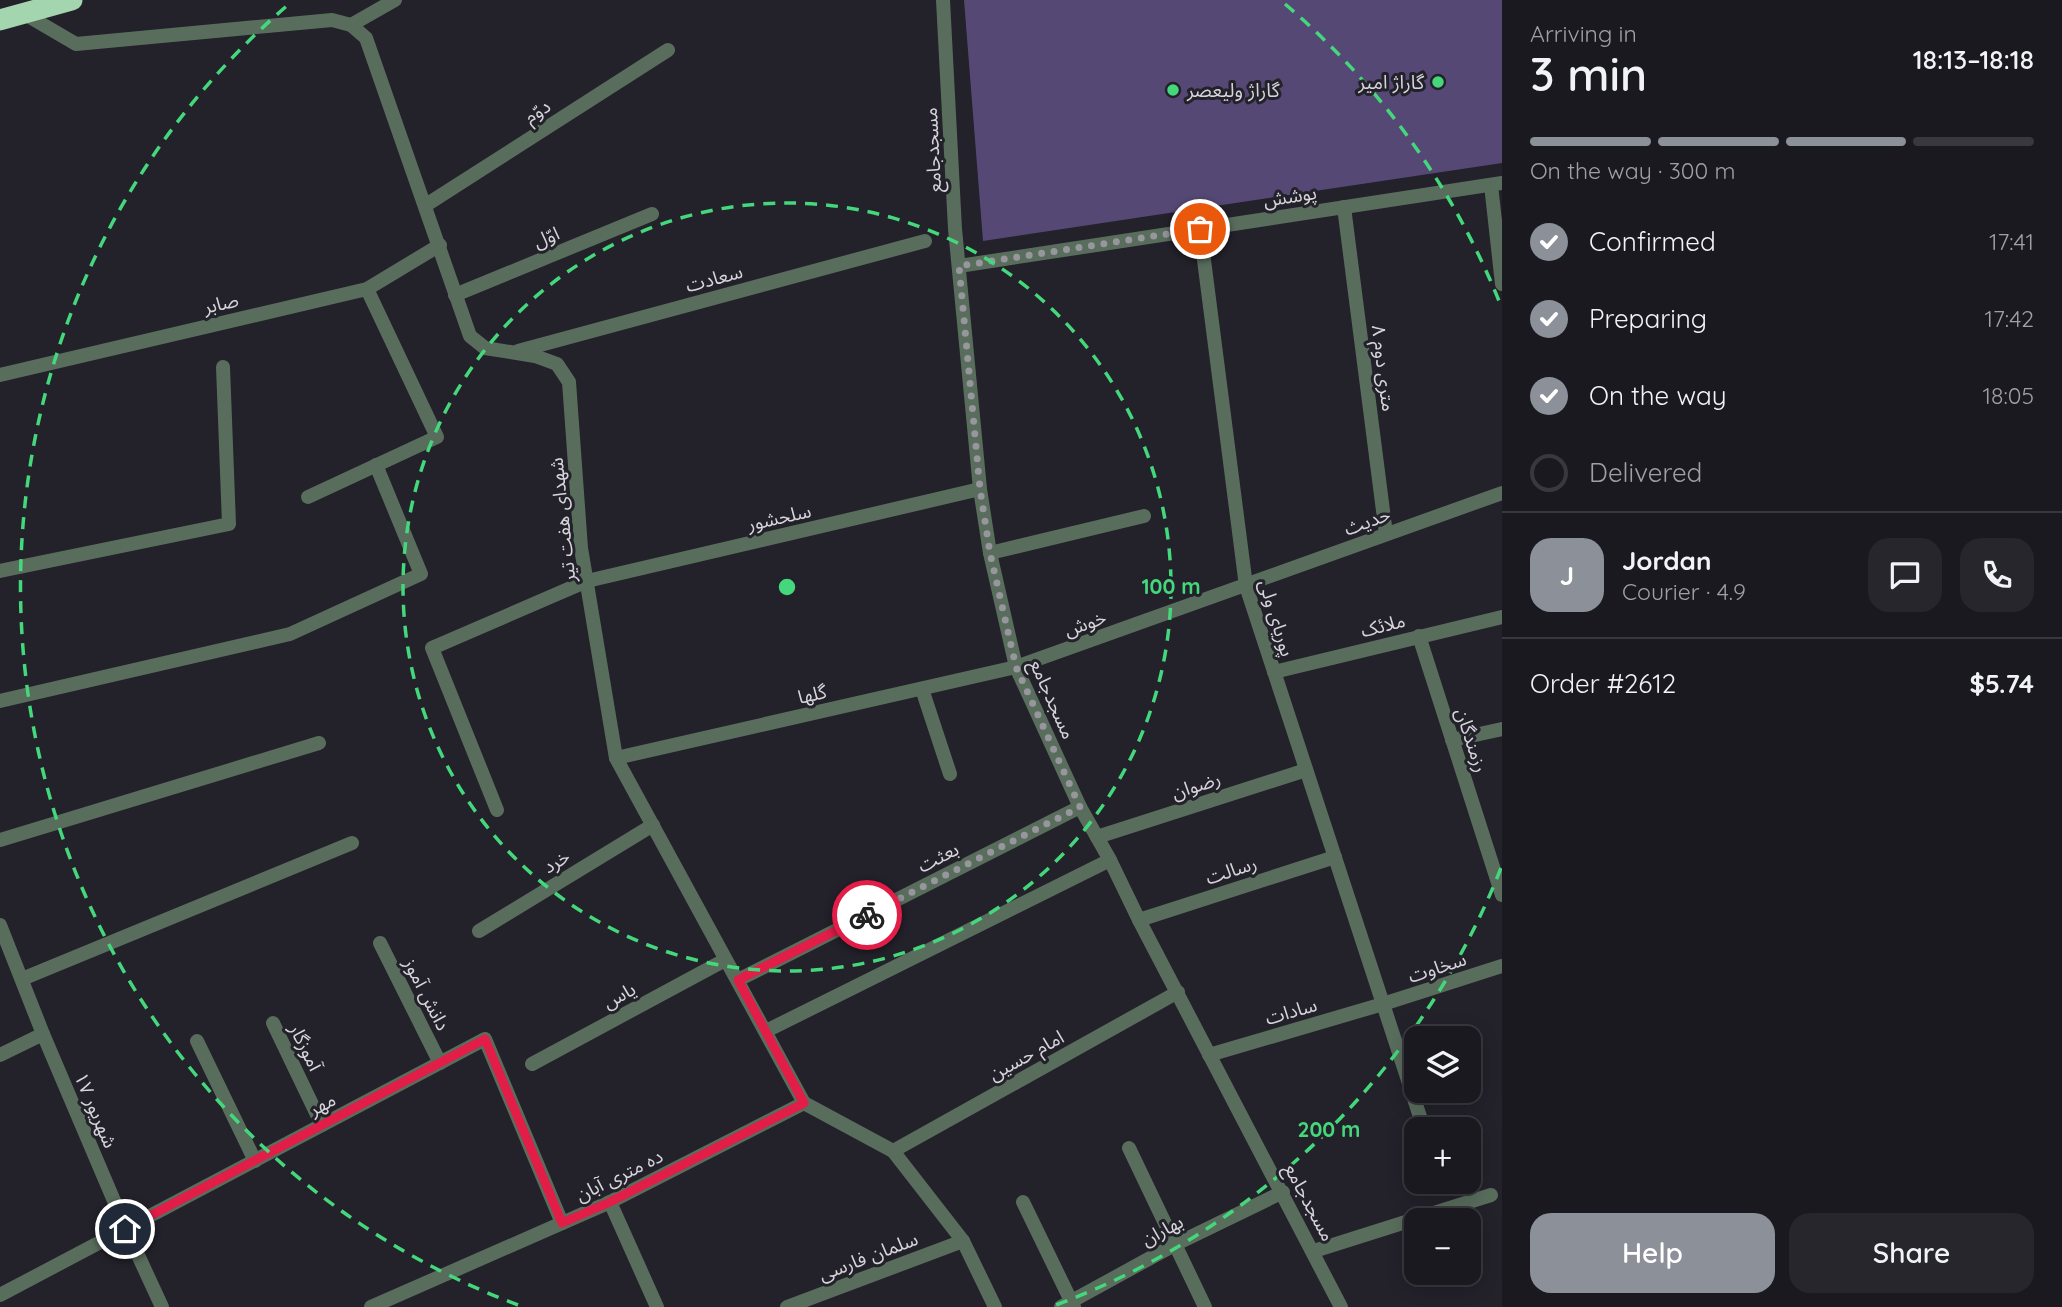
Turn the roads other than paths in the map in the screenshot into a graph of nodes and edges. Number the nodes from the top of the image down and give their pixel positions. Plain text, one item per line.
1 (72, 0) edge
2 (395, 0) edge
3 (943, 0) edge
4 (23, 13) junction
5 (0, 20) edge
6 (351, 25) junction
7 (668, 50) dead end
8 (1497, 184) edge
9 (426, 205) junction
10 (1344, 207) junction
11 (652, 214) dead end
12 (1200, 229) junction
13 (925, 240) dead end
14 (440, 245) junction
15 (959, 266) junction
16 (1502, 284) edge
17 (367, 289) junction
18 (455, 295) junction
19 (513, 352) junction
20 (223, 367) dead end
21 (0, 375) edge
22 (376, 465) junction
23 (980, 489) junction
24 (1502, 493) edge
25 (309, 497) dead end
26 (1143, 516) dead end
27 (1386, 534) junction
28 (990, 553) junction
29 (0, 571) edge
30 (587, 581) junction
31 (1246, 586) junction
32 (1502, 617) edge
33 (1419, 636) junction
34 (1016, 667) junction
35 (1274, 672) junction
36 (922, 689) junction
37 (0, 701) edge
38 (1502, 729) edge
39 (1452, 740) junction
40 (319, 743) dead end
41 (616, 758) junction
42 (1306, 770) junction
43 (950, 774) dead end
44 (1080, 807) junction
45 (497, 810) dead end
46 (653, 825) junction
47 (1097, 837) junction
48 (0, 840) edge
49 (352, 843) dead end
50 (1335, 857) junction
51 (1110, 860) junction
52 (1502, 895) edge
53 (1139, 920) junction
54 (0, 928) edge
55 (479, 931) dead end
56 (380, 943) dead end
57 (725, 960) junction
58 (1502, 966) edge
59 (22, 979) junction
60 (738, 980) junction
61 (1178, 992) junction
62 (1383, 1004) junction
63 (273, 1023) dead end
64 (766, 1031) junction
65 (43, 1034) junction
66 (197, 1041) dead end
67 (0, 1055) edge
68 (1209, 1055) junction
69 (440, 1063) junction
70 (532, 1064) dead end
71 (804, 1103) junction
72 (1420, 1117) edge
73 (322, 1125) junction
74 (1129, 1148) dead end
75 (893, 1151) junction
76 (255, 1161) junction
77 (1283, 1192) junction
78 (1491, 1195) dead end
79 (610, 1202) junction
80 (1023, 1202) dead end
81 (562, 1223) junction
82 (125, 1229) junction
83 (963, 1241) junction
84 (1174, 1245) junction
85 (1314, 1251) junction
86 (0, 1295) edge
87 (377, 1306) edge
88 (1069, 1306) edge
89 (162, 1307) edge
90 (657, 1307) edge
91 (787, 1307) edge
92 (995, 1307) edge
93 (1205, 1307) edge
94 (1341, 1307) edge

1 - 4 highway
2 - 6 street
3 - 15 street, مسجدجامع
4 - 5 highway
4 - 6 street
6 - 9 street, شهدای هفت تیر
7 - 9 street, دوّم
8 - 10 street, پوشش
8 - 16 street
9 - 14 street, شهدای هفت تیر
10 - 12 street, پوشش
10 - 27 street, ۸ متری دوم
11 - 18 street, اوّل
12 - 15 street, پوشش
12 - 31 street, پوریای ولی
13 - 19 street, سعادت
14 - 17 street, صابر
14 - 18 street, شهدای هفت تیر
15 - 23 street, مسجدجامع
17 - 21 street, صابر
17 - 22 street
18 - 19 street, شهدای هفت تیر
19 - 30 street, شهدای هفت تیر
20 - 29 street
22 - 25 street
22 - 37 street
23 - 28 street, مسجدجامع
23 - 30 street, سلحشور
24 - 27 street, حدیث
26 - 28 street
27 - 31 street, حدیث
28 - 34 street, مسجدجامع
30 - 41 street, شهدای هفت تیر
30 - 45 street, سلحشور
31 - 34 street, خوش
31 - 35 street, پوریای ولی
32 - 33 street, ملائک
33 - 35 street, ملائک
33 - 39 street, رزمندگان
34 - 36 street, گلها
34 - 44 street, مسجدجامع
35 - 42 street, پوریای ولی
36 - 41 street, گلها
36 - 43 street
38 - 39 street
39 - 52 street, رزمندگان
40 - 48 street
41 - 46 street, شهدای هفت تیر
42 - 47 street, رضوان
42 - 50 street, پوریای ولی
44 - 47 street, مسجدجامع
44 - 60 street, بعثت
46 - 55 street, خرد
46 - 57 street, شهدای هفت تیر
47 - 51 street, مسجدجامع
49 - 59 street
50 - 53 street, رسالت
50 - 62 street, پوریای ولی
51 - 53 street, مسجدجامع
51 - 64 street
53 - 61 street, مسجدجامع
54 - 59 street, ۱۷ شهریور
56 - 69 street, دانش آموز
57 - 60 street, شهدای هفت تیر
57 - 70 street, یاس
58 - 62 street, سخاوت
59 - 65 street, ۱۷ شهریور
60 - 64 street, شهدای هفت تیر
61 - 68 street, مسجدجامع
61 - 75 street, امام حسین
62 - 68 street, سادات
62 - 72 street, پوریای ولی
63 - 73 street, آموزگار
64 - 71 street, شهدای هفت تیر
65 - 67 street
65 - 82 street, ۱۷ شهریور
66 - 76 street
68 - 77 street, مسجدجامع
69 - 73 street, مهر
69 - 81 street, مهر
71 - 75 street
71 - 79 street, ده متری آبان
73 - 76 street, مهر
74 - 84 street
75 - 83 street
76 - 82 street, مهر
77 - 84 street, بهاران
77 - 85 street, مسجدجامع
78 - 85 street
79 - 81 street, ده متری آبان
79 - 90 street
80 - 88 street
81 - 87 street, ده متری آبان
82 - 86 street, مهر
82 - 89 street, ۱۷ شهریور
83 - 91 street, سلمان فارسی
83 - 92 street
84 - 88 street, بهاران
84 - 93 street
85 - 94 street, مسجدجامع

